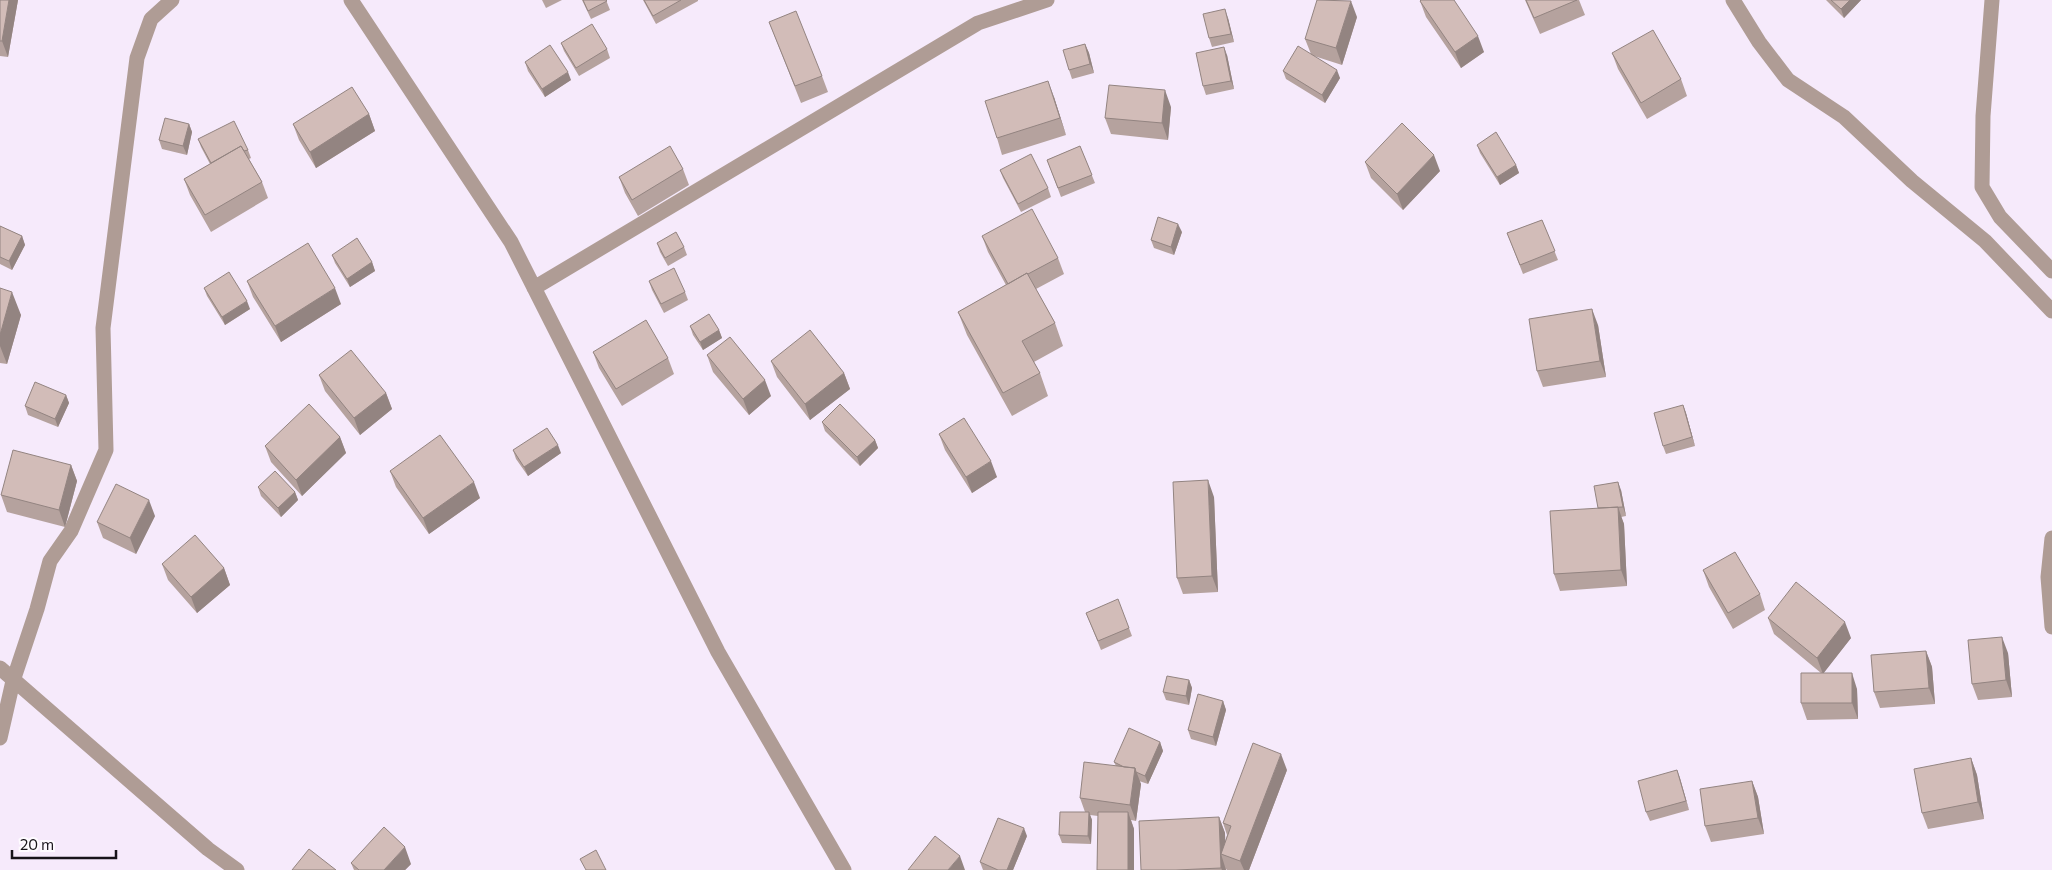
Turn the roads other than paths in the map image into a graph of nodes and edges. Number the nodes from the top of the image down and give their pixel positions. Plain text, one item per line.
1 (172, 0) edge
2 (351, 0) edge
3 (1047, 0) edge
4 (1733, 0) edge
5 (1992, 0) edge
6 (2052, 271) edge
7 (534, 288) junction
8 (2052, 311) edge
9 (2052, 538) edge
10 (2052, 627) edge
11 (0, 668) edge
12 (13, 681) junction
13 (0, 738) edge
14 (237, 870) edge
15 (844, 870) edge

1 - 12 street
2 - 7 street
3 - 7 street
4 - 8 street
5 - 6 street
7 - 15 street
9 - 10 street
11 - 12 street
12 - 13 street
12 - 14 street

